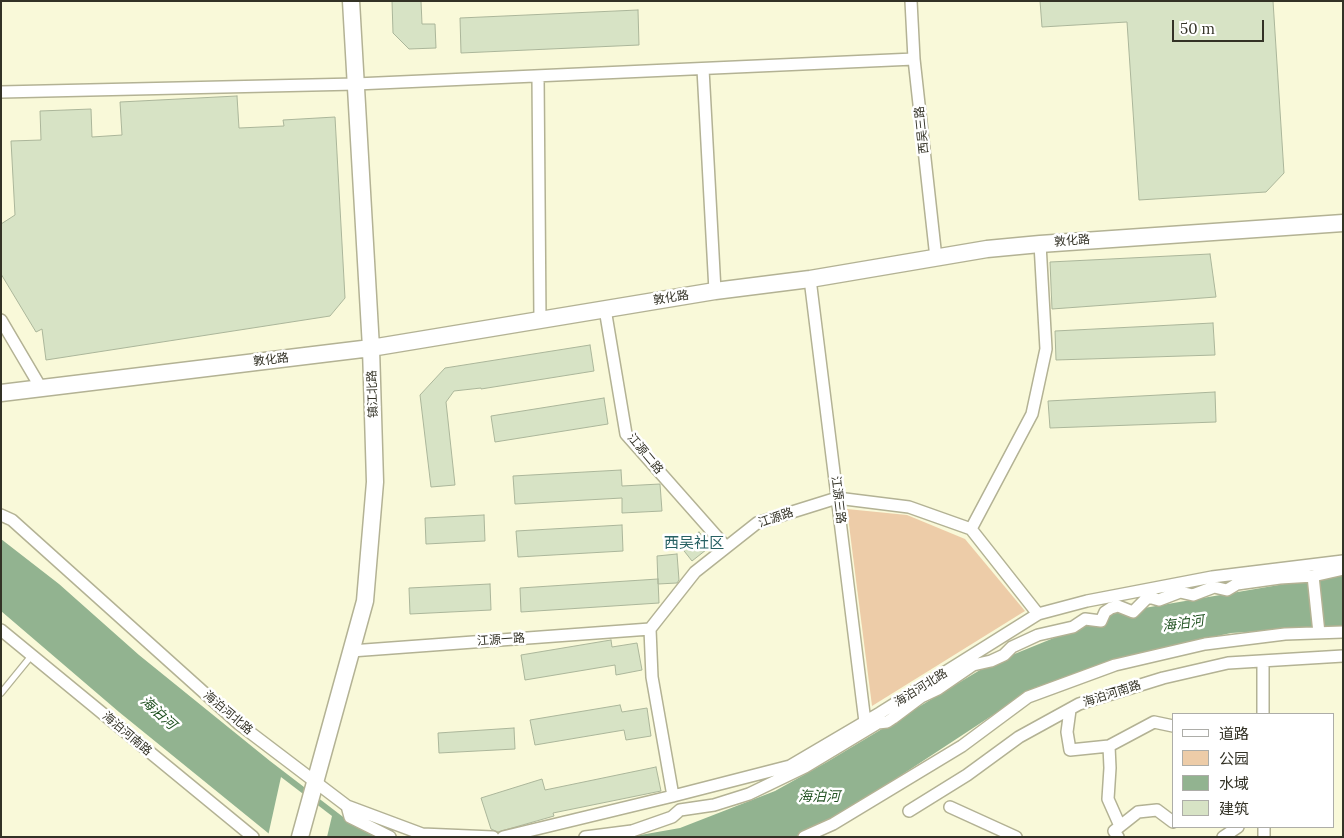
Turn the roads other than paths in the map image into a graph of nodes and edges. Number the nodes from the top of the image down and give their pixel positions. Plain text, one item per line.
1 (351, 1) edge
2 (911, 1) edge
3 (914, 59) junction
4 (703, 69) junction
5 (538, 76) junction
6 (356, 84) junction
7 (1, 92) edge
8 (1343, 222) edge
9 (1040, 244) junction
10 (936, 258) junction
11 (810, 279) junction
12 (715, 290) junction
13 (605, 309) junction
14 (1, 320) edge
15 (540, 320) junction
16 (371, 348) junction
17 (41, 388) junction
18 (1, 393) edge
19 (837, 498) junction
20 (1, 515) edge
21 (971, 529) junction
22 (726, 547) junction
23 (1343, 561) edge
24 (1343, 570) edge
25 (1313, 576) junction
26 (1038, 614) junction
27 (650, 629) junction
28 (1, 630) edge
29 (1343, 632) edge
30 (1319, 633) junction
31 (351, 651) junction
32 (32, 655) junction
33 (1343, 656) edge
34 (1263, 661) junction
35 (1, 694) edge
36 (1070, 710) junction
37 (1263, 713) edge
38 (865, 722) junction
39 (1172, 726) edge
40 (1110, 746) junction
41 (315, 780) junction
42 (673, 796) junction
43 (347, 806) junction
44 (950, 807) dead end
45 (909, 811) dead end
46 (1172, 821) edge
47 (1119, 831) edge
48 (253, 837) edge
49 (300, 837) edge
50 (390, 837) edge
51 (493, 837) edge
52 (503, 837) edge
53 (585, 837) edge
54 (804, 837) edge
55 (1016, 837) edge

1 - 6 street, 镇江北路
2 - 3 street, 西吴三路
3 - 4 street
3 - 10 street, 西吴三路
4 - 5 street
4 - 12 street
5 - 6 street
5 - 15 street
6 - 7 street
6 - 16 street, 镇江北路
8 - 9 street, 敦化路
9 - 10 street, 敦化路
9 - 21 street
10 - 11 street, 敦化路
11 - 12 street, 敦化路
11 - 19 street, 江源三路
12 - 13 street, 敦化路
13 - 15 street, 敦化路
13 - 22 street, 江源二路
14 - 17 street
15 - 16 street, 敦化路
16 - 17 street, 敦化路
16 - 31 street, 镇江北路
17 - 18 street, 敦化路
19 - 21 street, 江源路
19 - 22 street, 江源路
19 - 38 street, 江源三路
20 - 41 street, 海泊河北路
21 - 26 street
22 - 27 street, 江源路
23 - 26 street, 海泊河北路
24 - 25 street
25 - 30 street
25 - 53 street
26 - 38 street, 海泊河北路
27 - 31 street, 江源一路
27 - 42 street
28 - 32 street, 海泊河南路
29 - 30 street
30 - 54 street
31 - 41 street, 镇江北路
32 - 35 lane
32 - 48 street, 海泊河南路
33 - 34 street, 海泊河南路
34 - 36 street, 海泊河南路
34 - 37 street
36 - 40 street
36 - 45 street, 海泊河南路
38 - 42 street, 海泊河北路
39 - 40 street
40 - 47 street
41 - 43 street, 海泊河北路
41 - 49 street, 镇江北路
42 - 52 street, 海泊河北路
43 - 50 street
43 - 51 street, 海泊河北路
44 - 55 street
46 - 47 street

